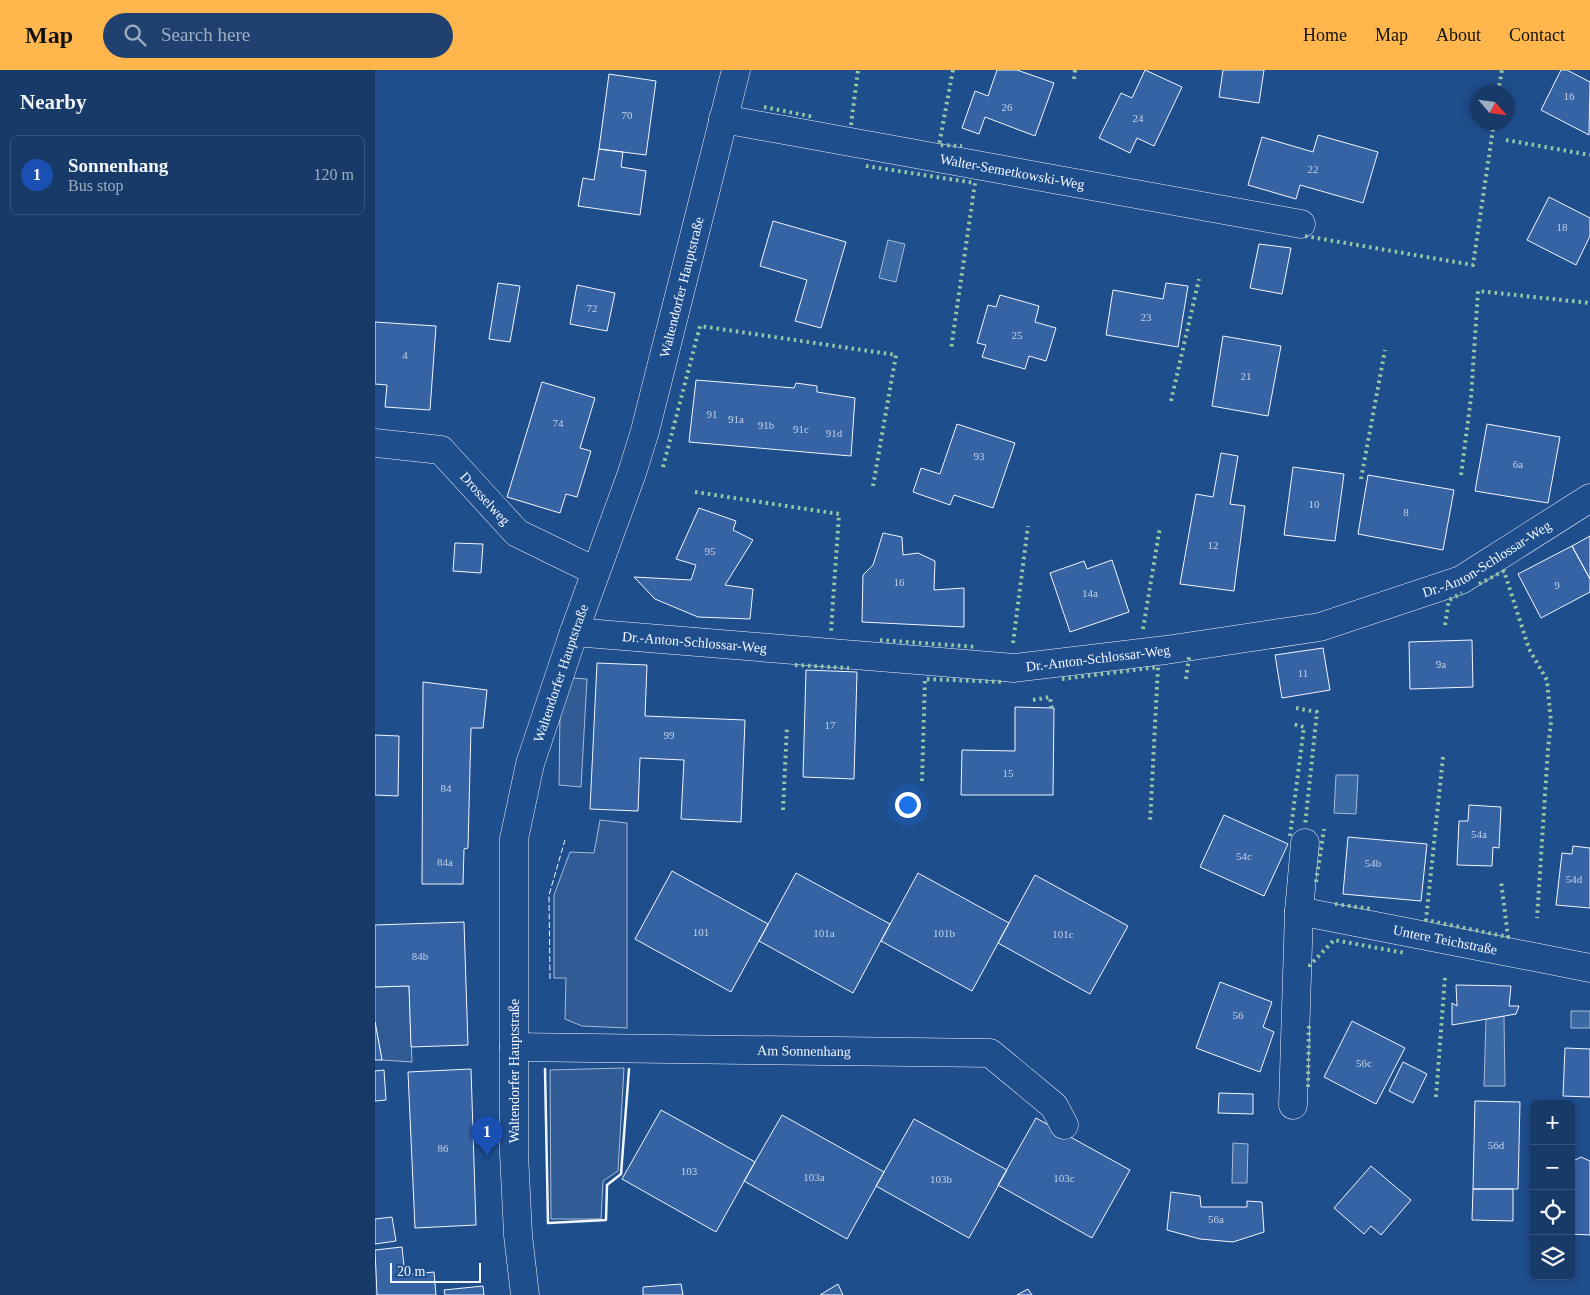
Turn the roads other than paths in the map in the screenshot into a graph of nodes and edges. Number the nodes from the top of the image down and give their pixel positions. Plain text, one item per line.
1 (736, 70) edge
2 (723, 119) junction
3 (1301, 224) dead end
4 (375, 444) edge
5 (1590, 498) edge
6 (595, 571) junction
7 (574, 632) junction
8 (1305, 843) dead end
9 (1299, 911) junction
10 (1590, 968) edge
11 (514, 1047) junction
12 (1293, 1105) dead end
13 (1064, 1125) dead end
14 (525, 1295) edge

1 - 2 street, Waltendorfer Hauptstraße
2 - 3 street, Walter-Semetkowski-Weg
2 - 6 street, Waltendorfer Hauptstraße
4 - 6 street, Drosselweg
5 - 7 street, Dr.-Anton-Schlossar-Weg
6 - 7 street, Waltendorfer Hauptstraße
7 - 11 street, Waltendorfer Hauptstraße
8 - 9 street
9 - 10 street, Untere Teichstraße
9 - 12 street
11 - 13 street, Am Sonnenhang
11 - 14 street, Waltendorfer Hauptstraße

